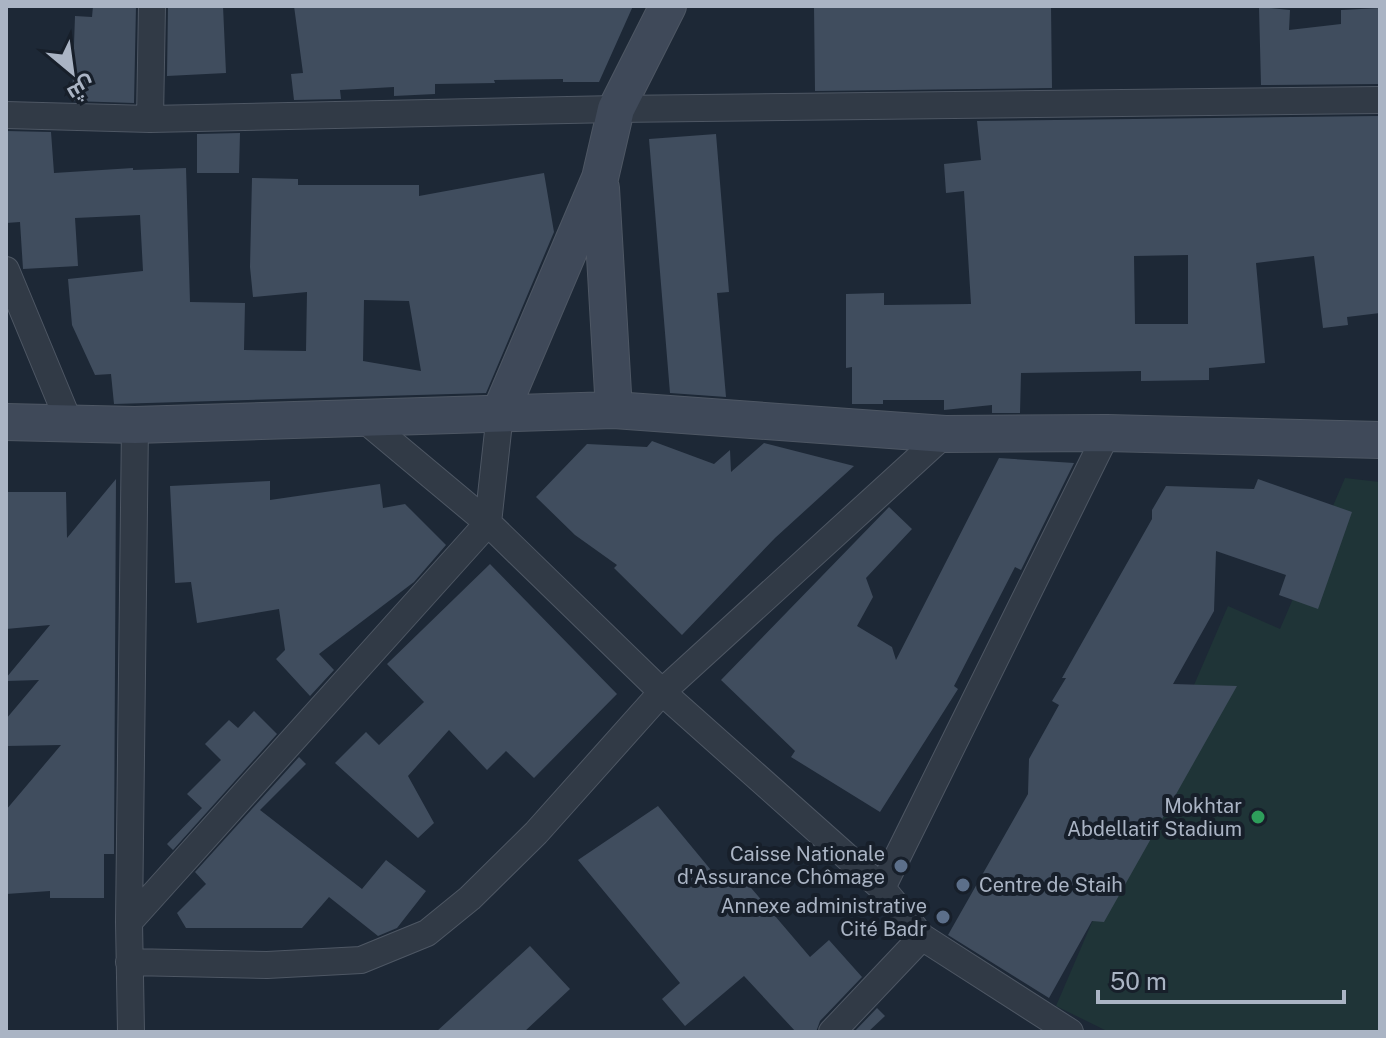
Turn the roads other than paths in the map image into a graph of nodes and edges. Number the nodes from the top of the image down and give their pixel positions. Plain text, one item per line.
1 (152, 6) edge
2 (668, 6) edge
3 (1380, 100) edge
4 (616, 109) junction
5 (6, 115) edge
6 (150, 119) junction
7 (600, 178) junction
8 (6, 270) edge
9 (614, 410) junction
10 (500, 413) junction
11 (360, 416) junction
12 (6, 422) edge
13 (69, 422) junction
14 (135, 425) junction
15 (1107, 433) junction
16 (945, 434) junction
17 (1380, 440) edge
18 (488, 523) junction
19 (662, 692) junction
20 (882, 888) junction
21 (129, 922) junction
22 (922, 937) junction
23 (129, 962) junction
24 (131, 1032) edge
25 (832, 1032) edge
26 (1070, 1032) edge

1 - 6 street
2 - 4 street
3 - 4 street
4 - 6 street
4 - 7 street
5 - 6 street
7 - 9 street
7 - 10 street
8 - 13 street
9 - 10 street
9 - 16 street
10 - 11 street
10 - 18 street
11 - 14 street
11 - 18 street
12 - 13 street
13 - 14 street
14 - 21 street
15 - 16 street
15 - 17 street
15 - 20 street
16 - 19 street
18 - 19 street
18 - 21 street
19 - 20 street
19 - 23 street
20 - 22 street
21 - 23 street
22 - 25 street
22 - 26 street
23 - 24 street

